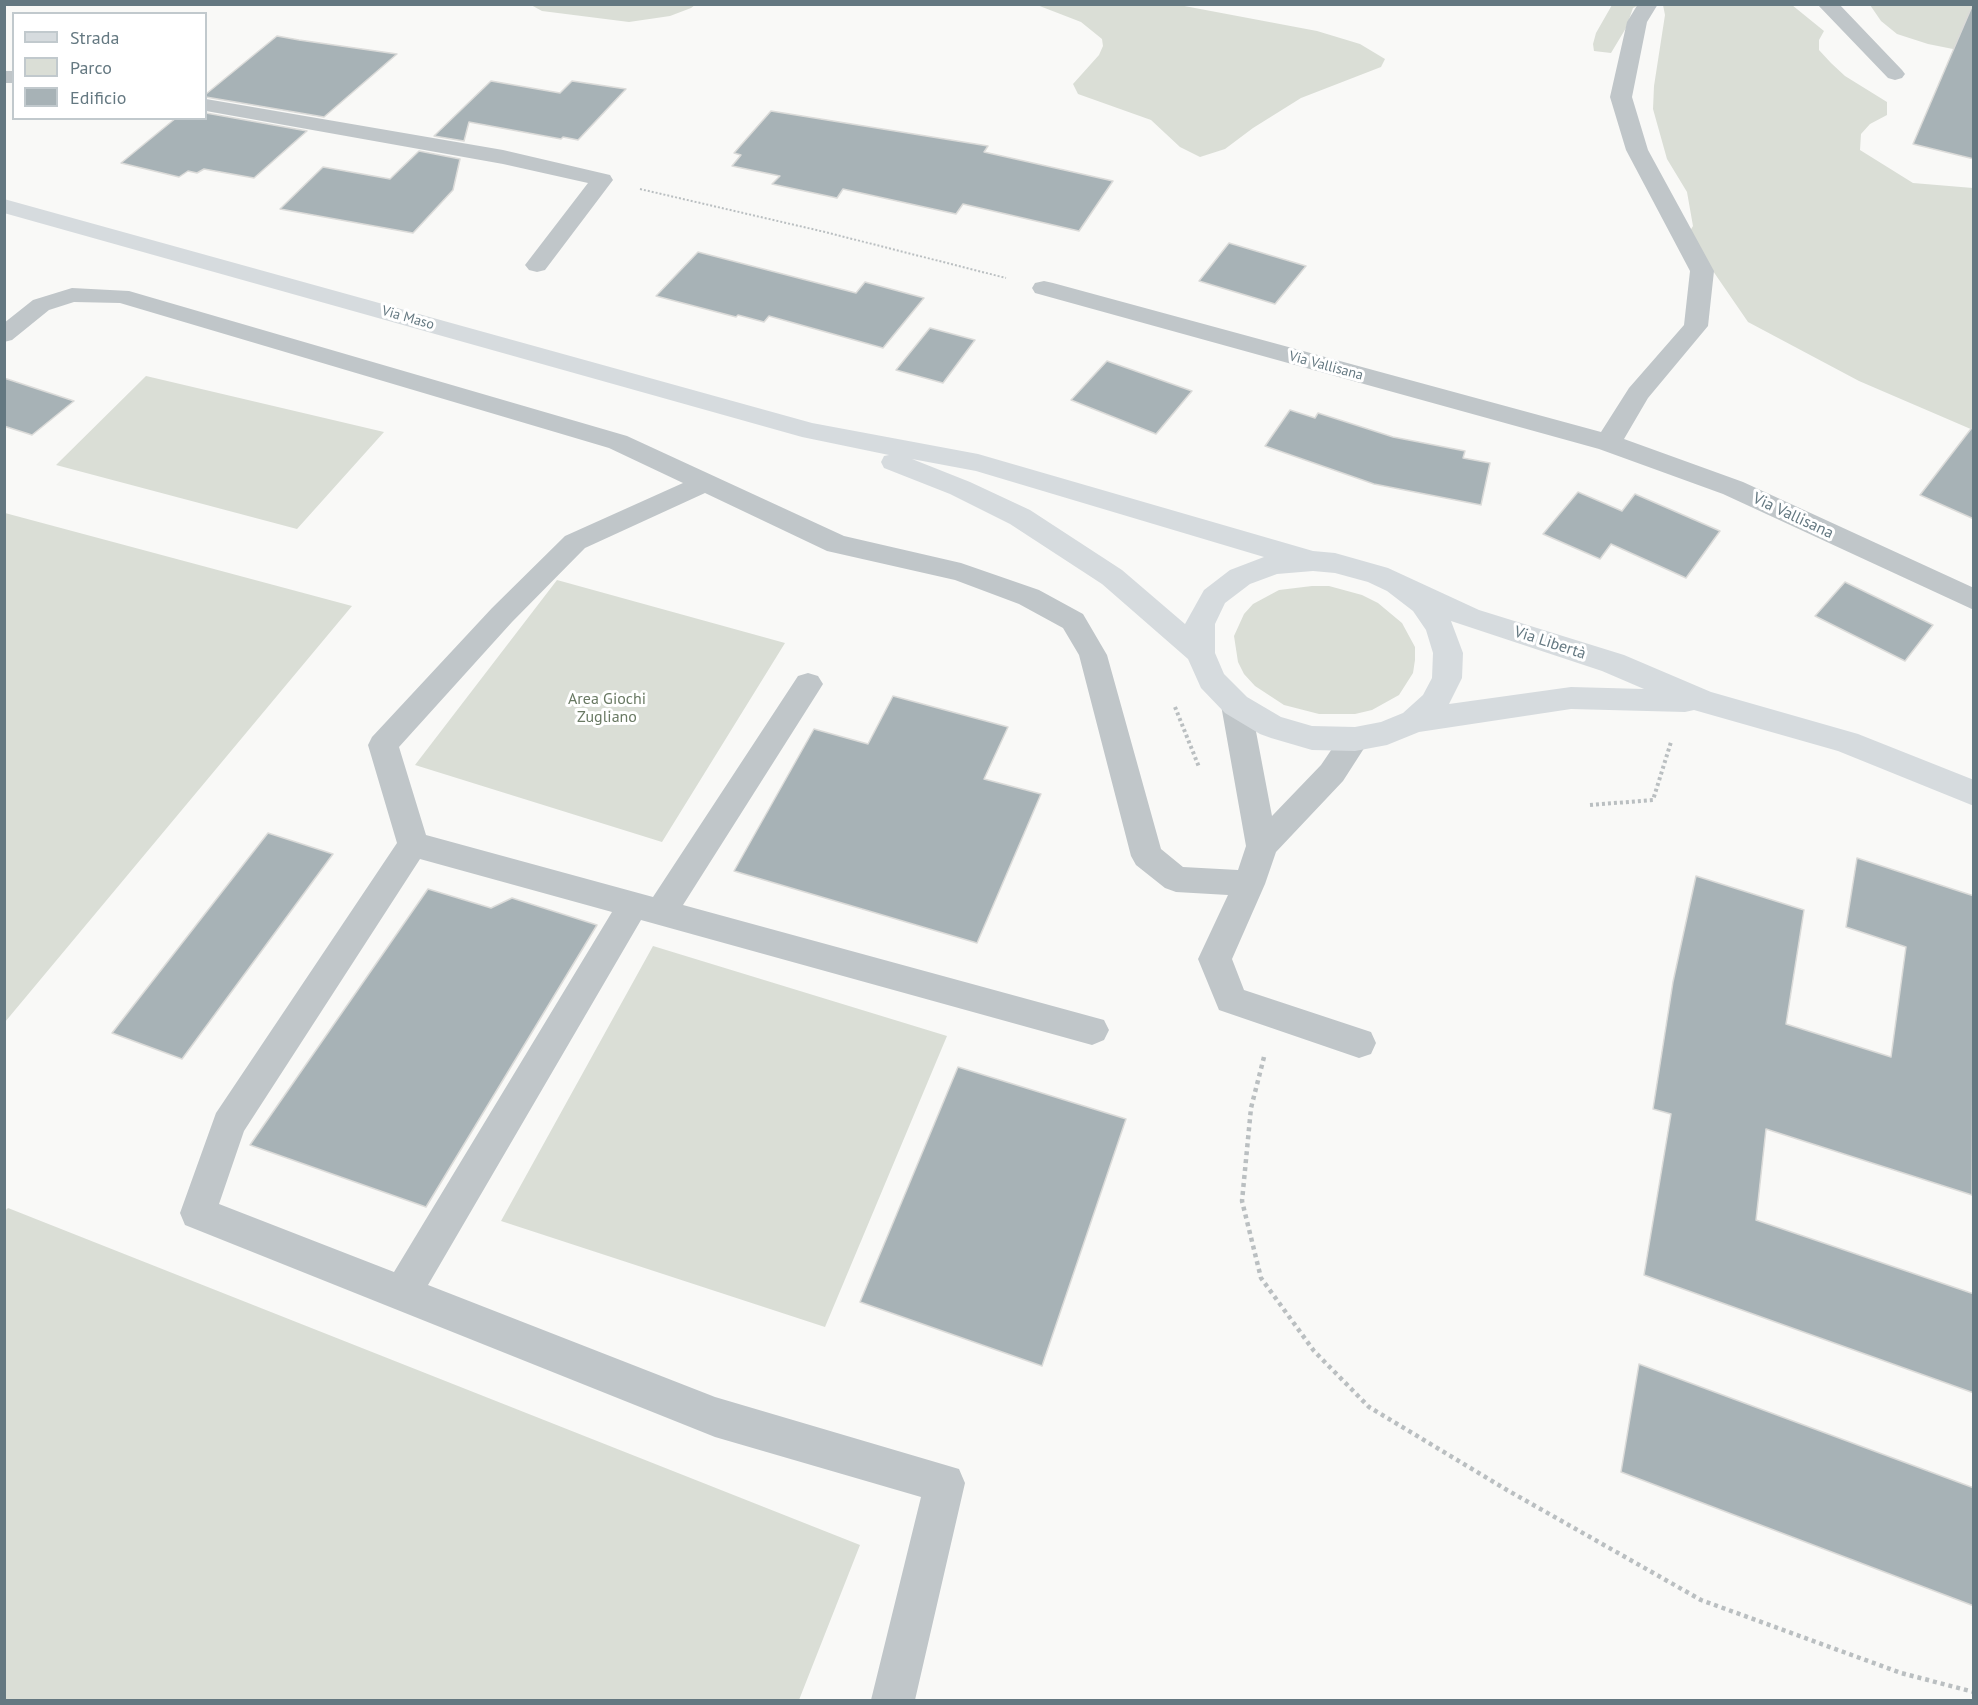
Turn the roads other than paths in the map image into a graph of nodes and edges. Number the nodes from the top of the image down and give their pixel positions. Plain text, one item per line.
1 (1648, 4) edge
2 (1827, 4) edge
3 (1895, 74) dead end
4 (207, 105) edge
5 (4, 206) edge
6 (537, 265) dead end
7 (1044, 288) road end
8 (4, 335) edge
9 (811, 431) junction
10 (1608, 443) junction
11 (705, 483) junction
12 (1313, 561) junction
13 (1398, 585) junction
14 (1974, 600) edge
15 (1200, 653) junction
16 (808, 684) dead end
17 (1702, 701) junction
18 (1236, 705) junction
19 (1414, 721) junction
20 (1355, 739) junction
21 (1974, 794) edge
22 (413, 844) junction
23 (1262, 846) junction
24 (1249, 884) junction
25 (647, 908) junction
26 (1092, 1030) dead end
27 (1359, 1043) dead end
28 (402, 1294) junction
29 (893, 1701) edge

1 - 10 street
2 - 3 street
4 - 6 street
5 - 9 main road, Via Maso
7 - 10 street, Via Vallisana
8 - 11 lane
9 - 12 main road
9 - 15 main road
10 - 14 street, Via Vallisana
11 - 22 lane
11 - 24 lane
12 - 13 main road
12 - 15 main road
13 - 17 main road, Via Libertà
13 - 19 main road
15 - 18 main road
16 - 25 lane
17 - 19 main road, Via Libertà
17 - 21 main road, Via Libertà
18 - 20 main road
18 - 23 lane
19 - 20 main road
20 - 23 lane
22 - 25 lane
22 - 28 lane
23 - 24 lane
24 - 27 lane
25 - 26 lane
25 - 28 lane
28 - 29 lane

